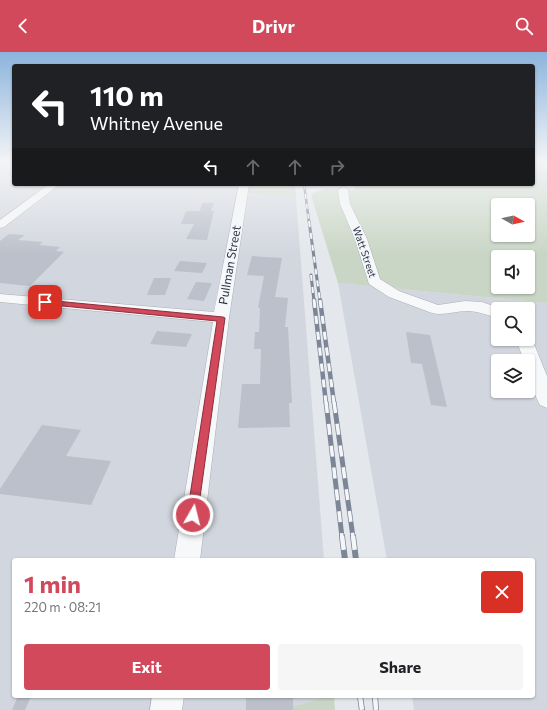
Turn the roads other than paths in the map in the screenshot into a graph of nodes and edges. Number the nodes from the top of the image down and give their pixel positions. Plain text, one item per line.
1 (43, 193) edge
2 (243, 193) edge
3 (343, 193) edge
4 (0, 225) edge
5 (0, 298) edge
6 (491, 310) edge
7 (221, 318) junction
8 (527, 346) edge
9 (547, 400) edge
10 (187, 558) edge
11 (168, 698) edge
12 (166, 710) edge

1 - 4 street
2 - 7 street, Pullman Street
3 - 6 street, Watt Street
5 - 7 street
7 - 10 street, Pullman Street
8 - 9 street
11 - 12 street

